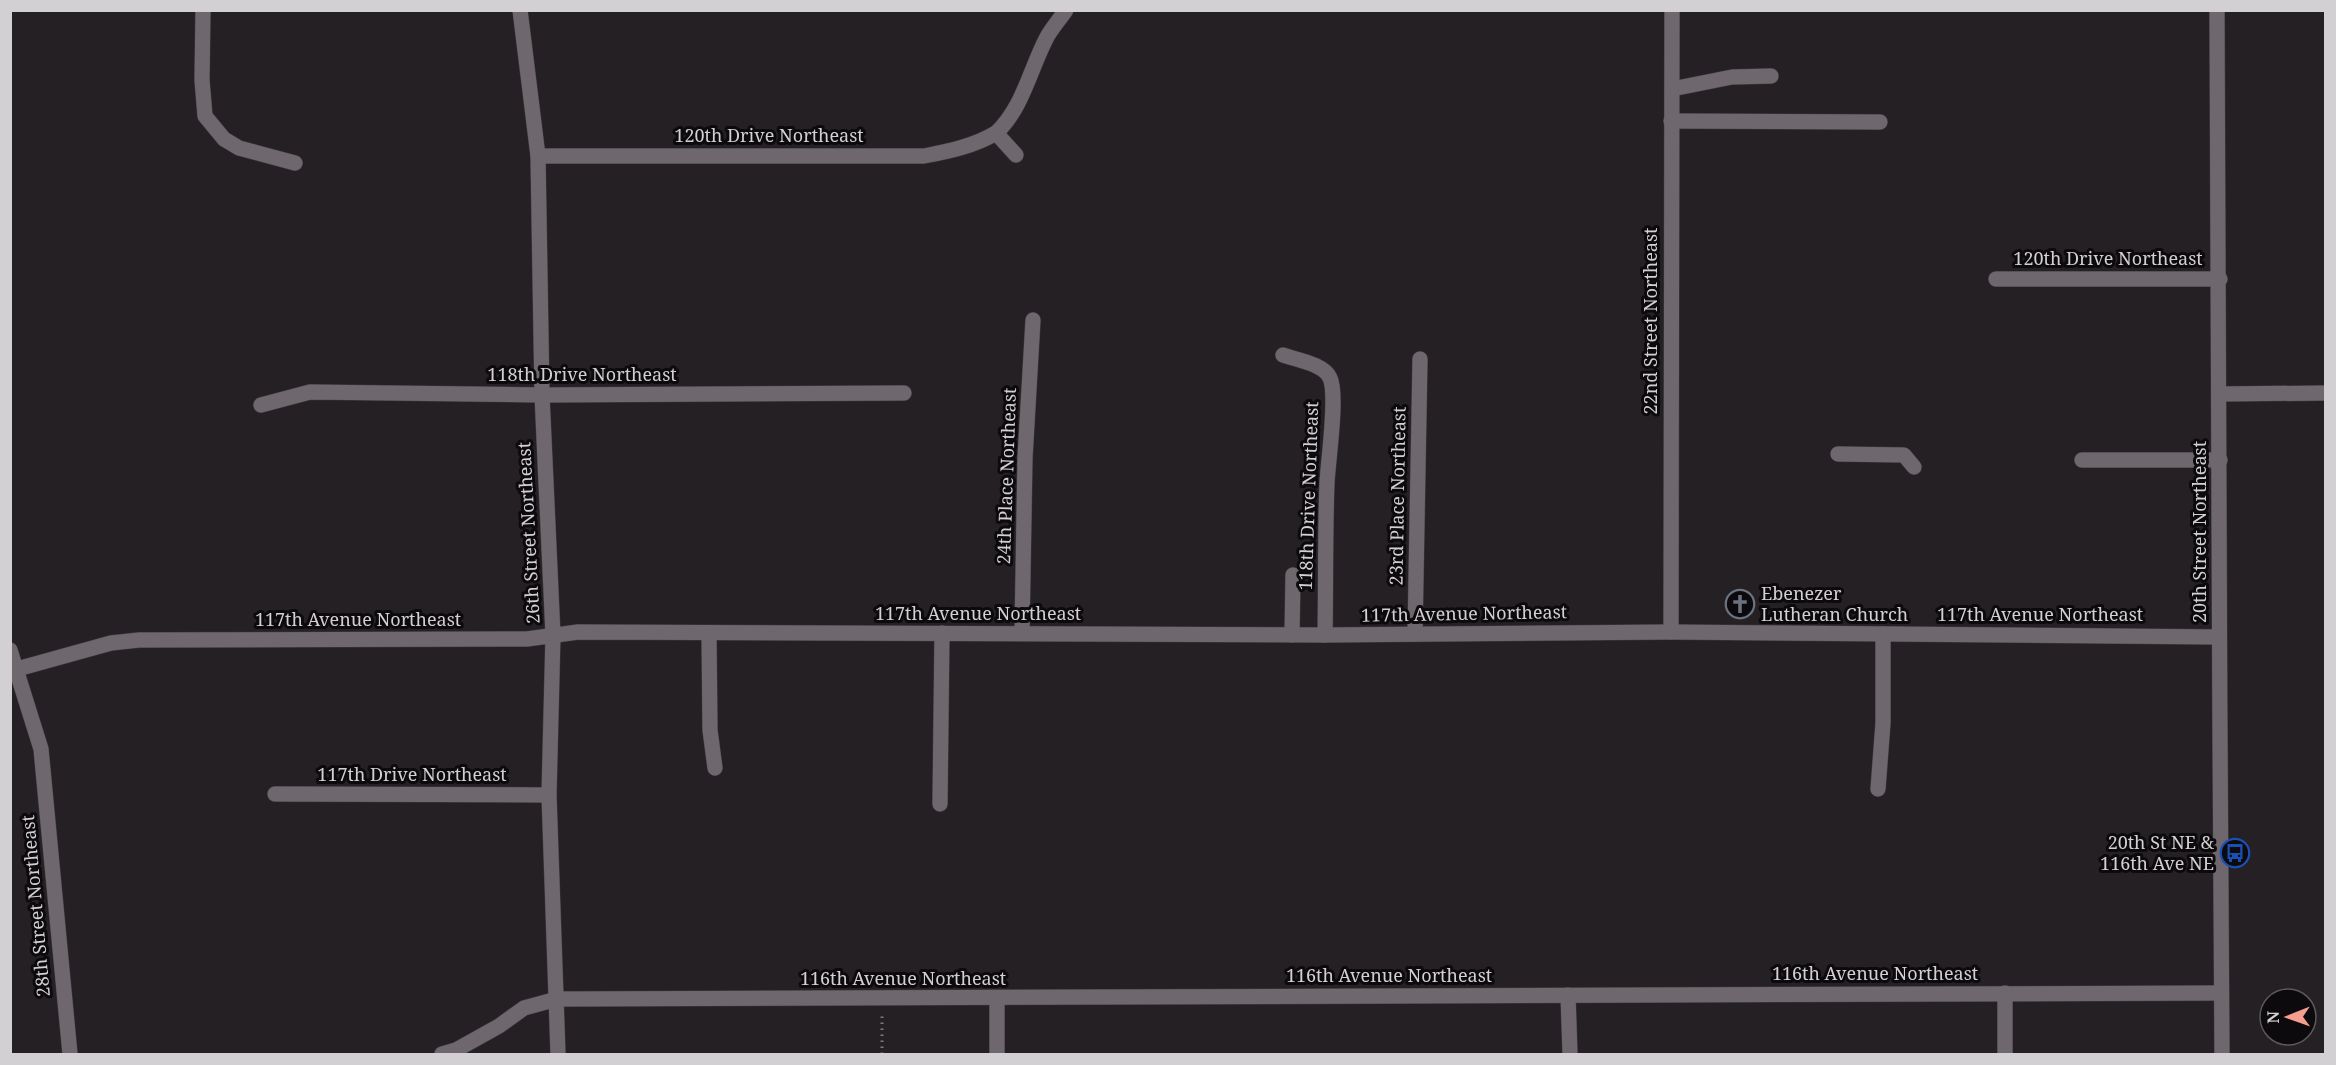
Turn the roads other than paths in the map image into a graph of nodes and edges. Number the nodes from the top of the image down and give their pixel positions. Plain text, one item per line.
1 (203, 10) edge
2 (519, 10) edge
3 (1066, 10) edge
4 (1672, 10) edge
5 (2217, 10) edge
6 (1772, 76) dead end
7 (1671, 89) junction
8 (1671, 121) junction
9 (1880, 122) dead end
10 (996, 133) junction
11 (1016, 155) dead end
12 (538, 156) junction
13 (295, 163) dead end
14 (1996, 279) dead end
15 (2220, 279) junction
16 (1033, 320) dead end
17 (1282, 355) dead end
18 (1420, 359) dead end
19 (904, 393) dead end
20 (2325, 393) edge
21 (2220, 394) junction
22 (542, 396) junction
23 (261, 405) dead end
24 (1838, 454) dead end
25 (2082, 460) dead end
26 (2220, 460) junction
27 (1914, 467) dead end
28 (1293, 574) dead end
29 (1879, 630) junction
30 (1022, 632) junction
31 (1671, 632) junction
32 (942, 633) junction
33 (710, 634) junction
34 (1292, 634) junction
35 (1415, 634) junction
36 (553, 635) junction
37 (1325, 635) junction
38 (2218, 637) junction
39 (10, 650) edge
40 (14, 670) edge
41 (715, 768) dead end
42 (1878, 789) dead end
43 (275, 794) dead end
44 (549, 795) junction
45 (940, 804) dead end
46 (2005, 993) junction
47 (2221, 993) junction
48 (1568, 995) junction
49 (557, 999) junction
50 (997, 999) junction
51 (70, 1054) edge
52 (442, 1054) edge
53 (558, 1054) edge
54 (997, 1054) edge
55 (1570, 1054) edge
56 (2005, 1054) edge
57 (2222, 1054) edge

1 - 13 street
2 - 12 street, 26th Street Northeast
3 - 10 street
4 - 7 street, 22nd Street Northeast
5 - 15 street, 20th Street Northeast
6 - 7 street
7 - 8 street, 22nd Street Northeast
8 - 9 street
8 - 31 street, 22nd Street Northeast
10 - 11 street
10 - 12 street, 120th Drive Northeast
12 - 22 street, 26th Street Northeast
14 - 15 street, 120th Drive Northeast
15 - 21 street, 20th Street Northeast
16 - 30 street, 24th Place Northeast
17 - 37 street, 118th Drive Northeast
18 - 35 street, 23rd Place Northeast
19 - 22 street, 118th Drive Northeast
20 - 21 street
21 - 26 street, 20th Street Northeast
22 - 23 street, 118th Drive Northeast
22 - 36 street, 26th Street Northeast
24 - 27 street
25 - 26 street
26 - 38 street, 20th Street Northeast
28 - 34 street
29 - 31 street, 117th Avenue Northeast
29 - 38 street, 117th Avenue Northeast
29 - 42 street
30 - 32 street, 117th Avenue Northeast
30 - 34 street, 117th Avenue Northeast
31 - 35 street, 117th Avenue Northeast
32 - 33 street, 117th Avenue Northeast
32 - 45 street
33 - 36 street, 117th Avenue Northeast
33 - 41 street
34 - 37 street, 117th Avenue Northeast
35 - 37 street, 117th Avenue Northeast
36 - 40 street, 117th Avenue Northeast
36 - 44 street, 26th Street Northeast
38 - 47 street, 20th Street Northeast
39 - 40 street, 28th Street Northeast
40 - 51 street, 28th Street Northeast
43 - 44 street, 117th Drive Northeast
44 - 49 street, 26th Street Northeast
46 - 47 street, 116th Avenue Northeast
46 - 48 street, 116th Avenue Northeast
46 - 56 street
47 - 57 street, 20th Street Northeast
48 - 50 street, 116th Avenue Northeast
48 - 55 street
49 - 50 street, 116th Avenue Northeast
49 - 52 street, 116th Avenue Northeast
49 - 53 street, 26th Street Northeast
50 - 54 street

